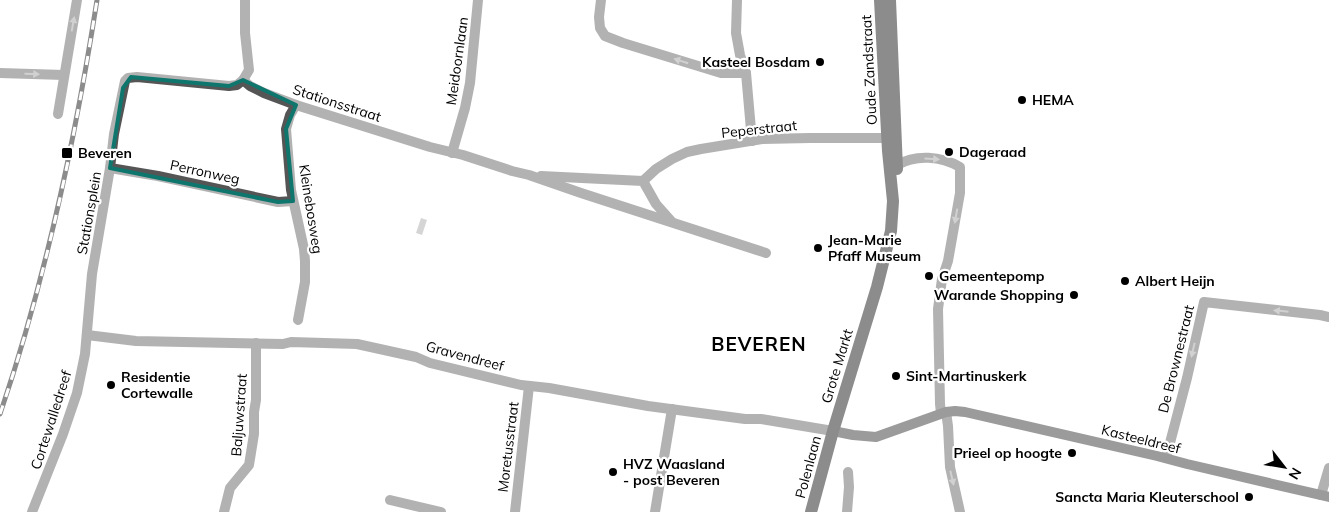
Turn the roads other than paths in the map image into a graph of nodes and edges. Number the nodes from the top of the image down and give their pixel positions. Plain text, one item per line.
1 (77, 0) edge
2 (245, 0) edge
3 (478, 0) edge
4 (601, 0) edge
5 (737, 0) edge
6 (880, 0) edge
7 (890, 0) edge
8 (0, 73) edge
9 (746, 73) junction
10 (64, 75) junction
11 (244, 80) junction
12 (296, 105) junction
13 (58, 114) dead end
14 (752, 141) junction
15 (890, 142) junction
16 (452, 153) junction
17 (898, 165) junction
18 (110, 168) junction
19 (529, 175) junction
20 (573, 177) junction
21 (643, 181) junction
22 (569, 194) junction
23 (293, 201) junction
24 (893, 201) junction
25 (673, 223) junction
26 (766, 253) dead end
27 (1329, 317) edge
28 (298, 320) dead end
29 (87, 335) junction
30 (256, 343) junction
31 (529, 386) junction
32 (672, 410) junction
33 (944, 413) junction
34 (833, 431) junction
35 (1166, 458) junction
36 (848, 472) dead end
37 (1328, 472) edge
38 (1325, 496) edge
39 (390, 500) dead end
40 (32, 512) edge
41 (224, 512) edge
42 (441, 512) edge
43 (514, 512) edge
44 (655, 512) edge
45 (811, 512) edge
46 (847, 512) edge
47 (960, 512) edge

10 -> 1 street
2 - 11 street
3 - 16 street, Meidoornlaan
9 -> 4 street
5 - 9 street
6 - 15 main road, Oude Zandstraat
7 - 15 main road, Oude Zandstraat
8 -> 10 street
9 - 14 street
10 - 13 street
11 - 12 street, Stationsstraat
11 - 18 street, Stationsplein
12 - 16 street, Stationsstraat
12 - 23 street, Kleinebosweg
14 - 15 street, Peperstraat
14 - 21 street, Peperstraat
15 - 17 main road, Grote Markt
15 - 24 main road, Grote Markt
16 - 19 street, Stationsstraat
17 - 24 main road, Grote Markt
17 -> 33 street
18 - 23 street, Perronweg
18 - 29 street, Stationsplein
19 - 20 street, Stationsstraat
19 - 22 street, Stationsstraat
20 - 21 street, Stationsstraat
20 - 22 street
21 - 25 street
22 - 25 street, Stationsstraat
23 - 28 street, Kleinebosweg
24 - 34 main road, Grote Markt
25 - 26 street, Stationsstraat
27 -> 35 street, De Brownestraat
29 - 30 street, Gravendreef
29 - 40 street, Cortewalledreef
30 - 31 street, Gravendreef
30 - 41 street, Baljuwstraat
31 - 32 street, Gravendreef
31 - 43 street, Moretusstraat
32 - 34 street, Gravendreef
32 - 44 street
33 - 34 street
33 - 35 street, Kasteeldreef
33 -> 47 street
34 - 45 main road, Polenlaan
35 - 38 street, Kasteeldreef
36 - 46 street
37 - 38 street
39 - 42 street

